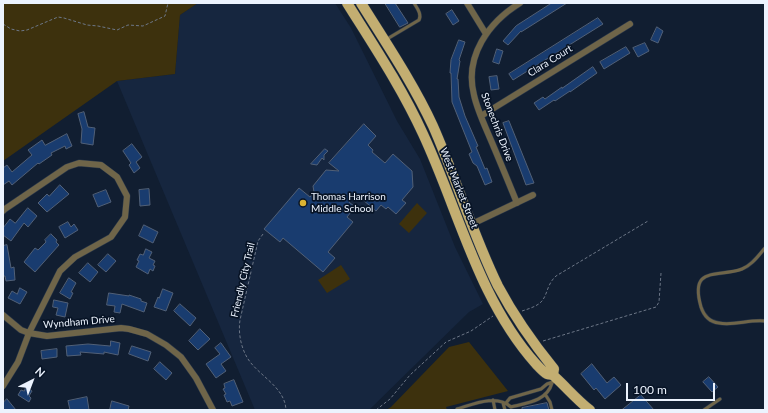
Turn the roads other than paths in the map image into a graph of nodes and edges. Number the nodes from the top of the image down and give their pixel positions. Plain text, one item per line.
1 (347, 3) edge
2 (361, 3) edge
3 (414, 3) edge
4 (466, 3) edge
5 (520, 3) edge
6 (630, 24) dead end
7 (486, 34) junction
8 (384, 40) junction
9 (481, 116) junction
10 (533, 195) dead end
11 (517, 203) junction
12 (3, 211) edge
13 (472, 224) junction
14 (765, 248) edge
15 (3, 315) edge
16 (765, 322) edge
17 (29, 333) junction
18 (554, 379) junction
19 (3, 386) edge
20 (545, 394) junction
21 (720, 399) dead end
22 (493, 400) junction
23 (505, 403) junction
24 (474, 404) junction
25 (518, 405) junction
26 (584, 407) edge
27 (213, 410) edge
28 (457, 410) edge
29 (475, 410) edge
30 (495, 410) edge
31 (504, 410) edge
32 (520, 410) edge
33 (552, 410) edge
34 (704, 410) edge

1 - 18 main road, West Market Street
2 - 8 main road, West Market Street
3 - 8 lane
4 - 7 street
5 - 7 street, Stonechris Drive
6 - 9 street, Clara Court
7 - 9 street, Stonechris Drive
8 - 13 main road, West Market Street
9 - 11 street, Stonechris Drive
10 - 11 street
11 - 13 street
12 - 17 street
13 - 18 main road, West Market Street
14 - 16 lane
15 - 17 street
17 - 19 street
17 - 27 street, Wyndham Drive
18 - 20 lane
18 - 23 lane
18 - 26 main road, West Market Street
20 - 25 lane
20 - 33 lane
21 - 34 lane
22 - 23 lane
22 - 24 lane
22 - 30 lane
23 - 25 lane
23 - 31 lane
24 - 28 lane
24 - 29 lane
25 - 32 lane

